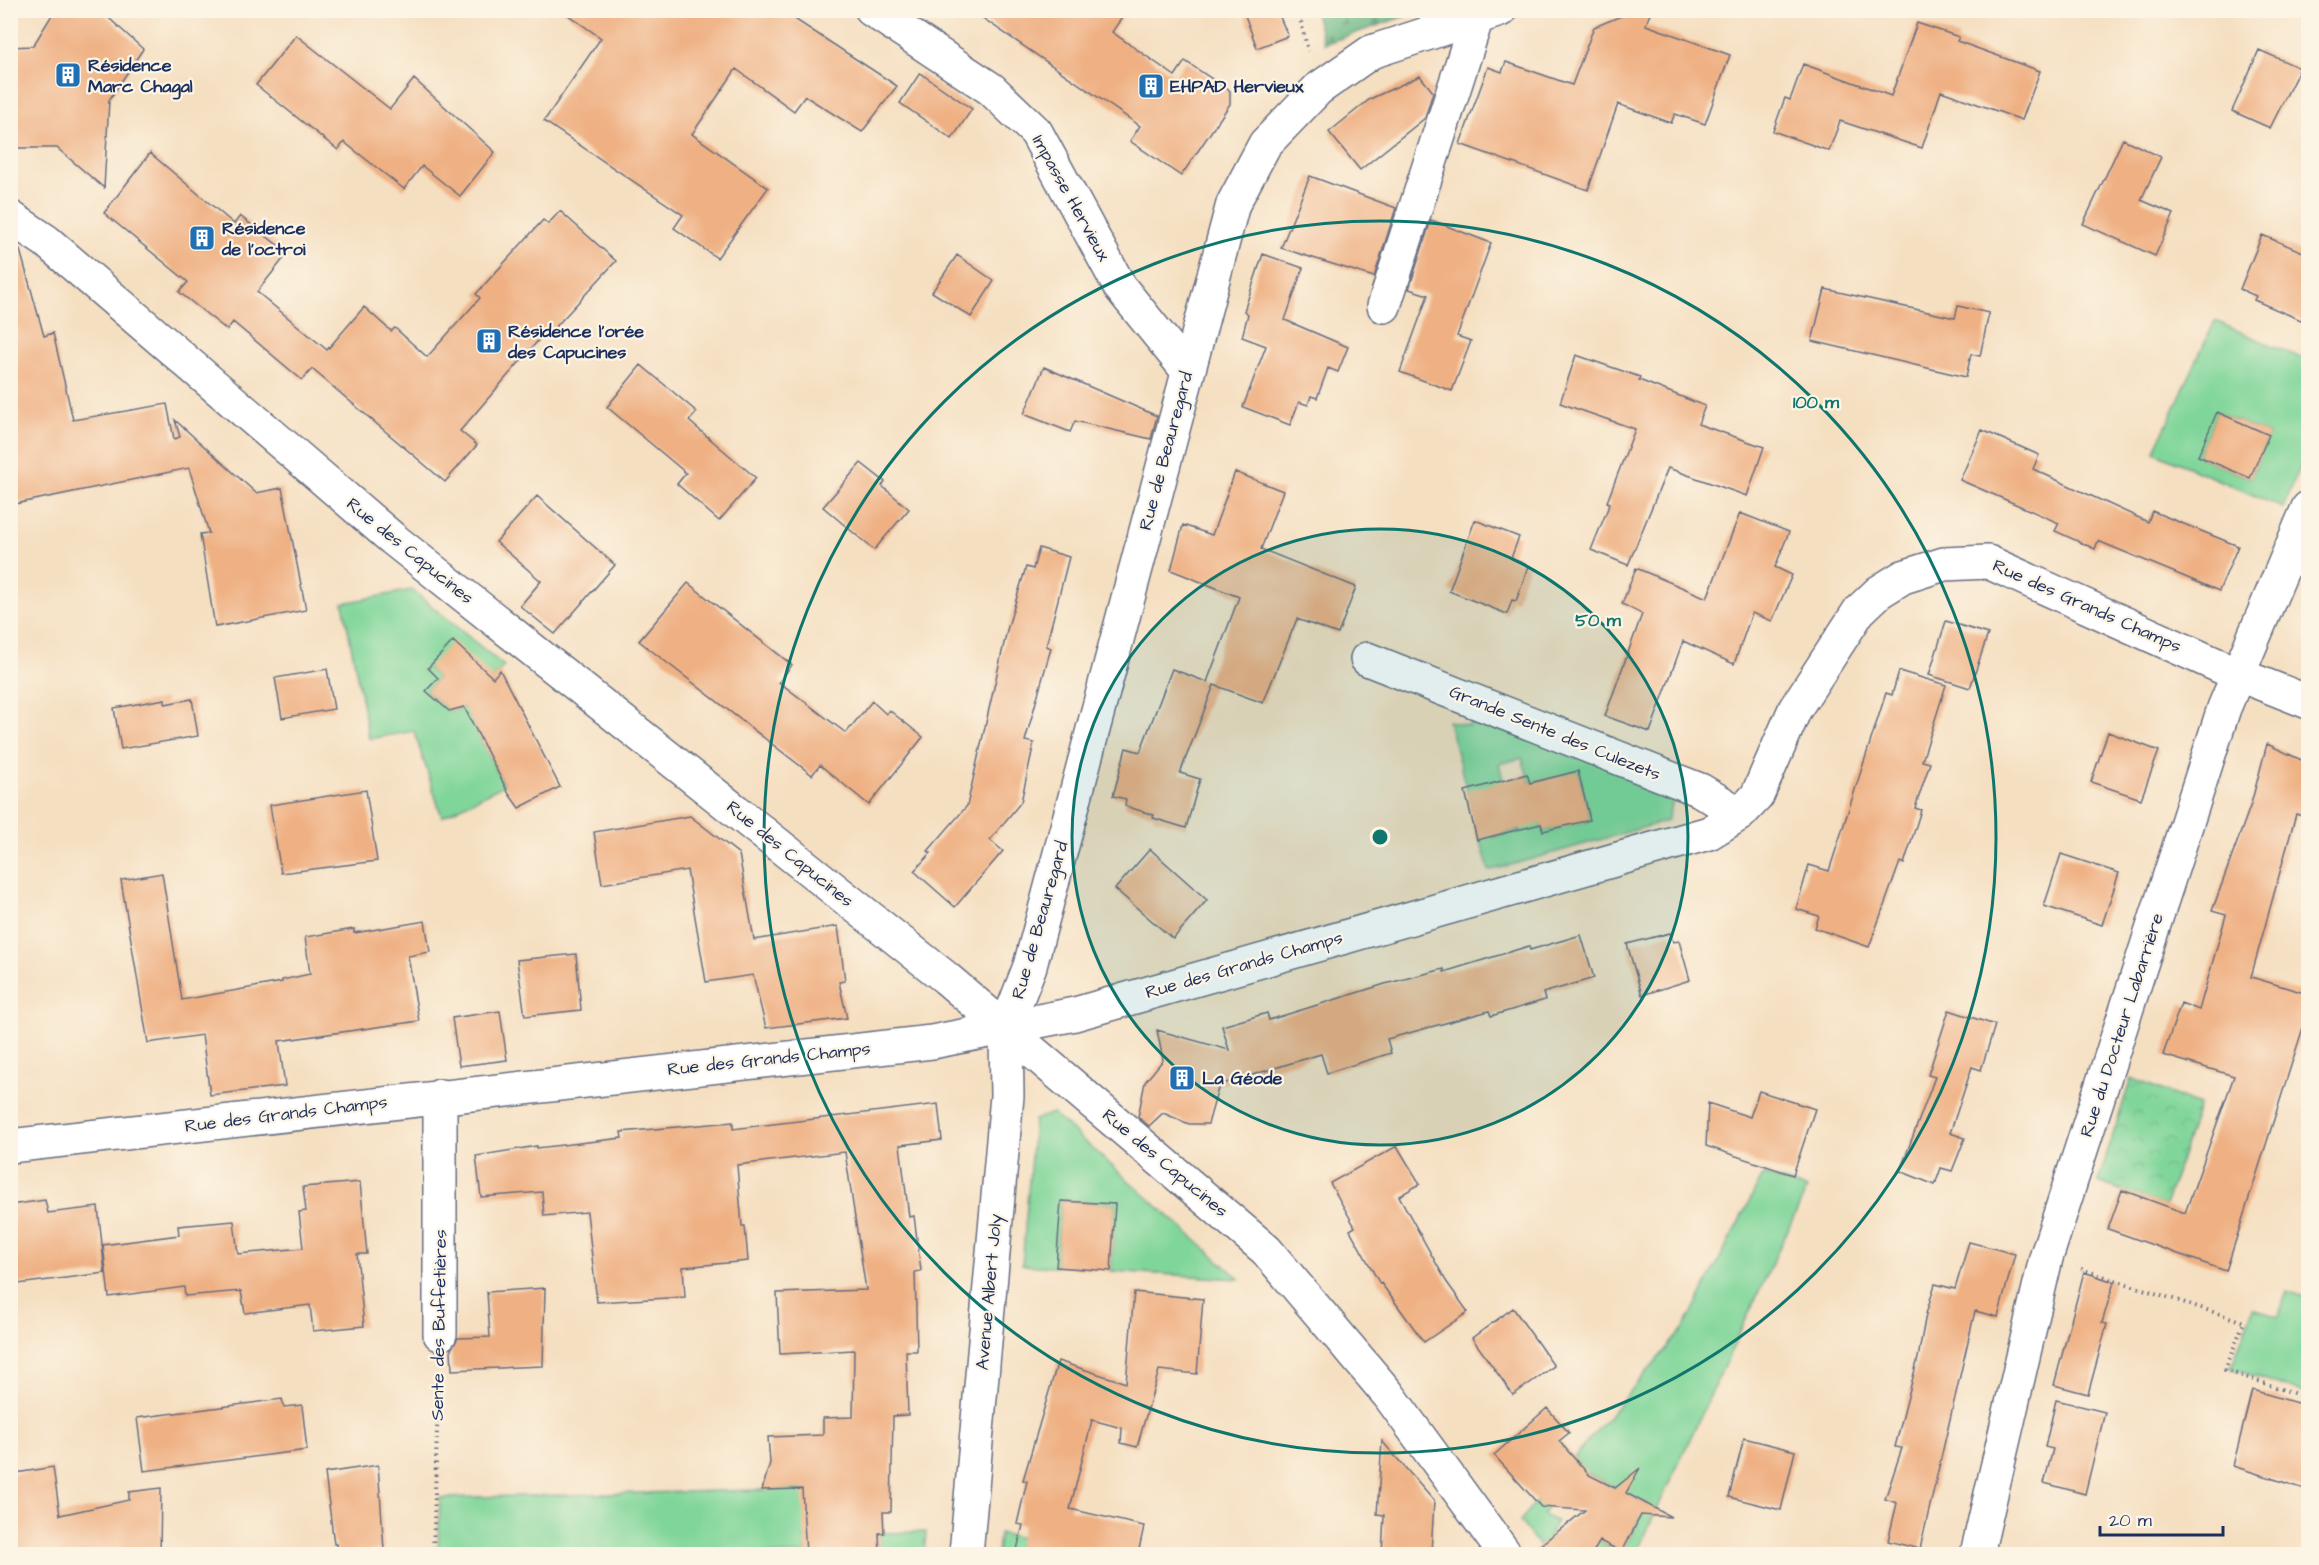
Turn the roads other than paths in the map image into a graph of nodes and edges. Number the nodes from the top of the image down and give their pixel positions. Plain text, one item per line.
1 (872, 10) edge
2 (1488, 14) edge
3 (10, 217) edge
4 (1384, 306) dead end
5 (1187, 370) junction
6 (2308, 508) edge
7 (1367, 659) dead end
8 (2237, 674) junction
9 (2308, 702) edge
10 (1740, 814) junction
11 (1006, 1028) junction
12 (440, 1096) junction
13 (10, 1146) edge
14 (440, 1334) road end
15 (966, 1554) edge
16 (1505, 1554) edge
17 (1977, 1554) edge

1 - 5 street, Impasse Hervieux
2 - 4 street
2 - 5 street, Rue de Beauregard
3 - 11 street, Rue des Capucines
5 - 11 street, Rue de Beauregard
6 - 8 street, Rue du Docteur Labarrière
7 - 10 street, Grande Sente des Culezets
8 - 9 street, Rue des Grands Champs
8 - 10 street, Rue des Grands Champs
8 - 17 street, Rue du Docteur Labarrière
10 - 11 street, Rue des Grands Champs
11 - 12 street, Rue des Grands Champs
11 - 15 street, Avenue Albert Joly
11 - 16 street, Rue des Capucines
12 - 13 street, Rue des Grands Champs
12 - 14 street, Sente des Buffetières

